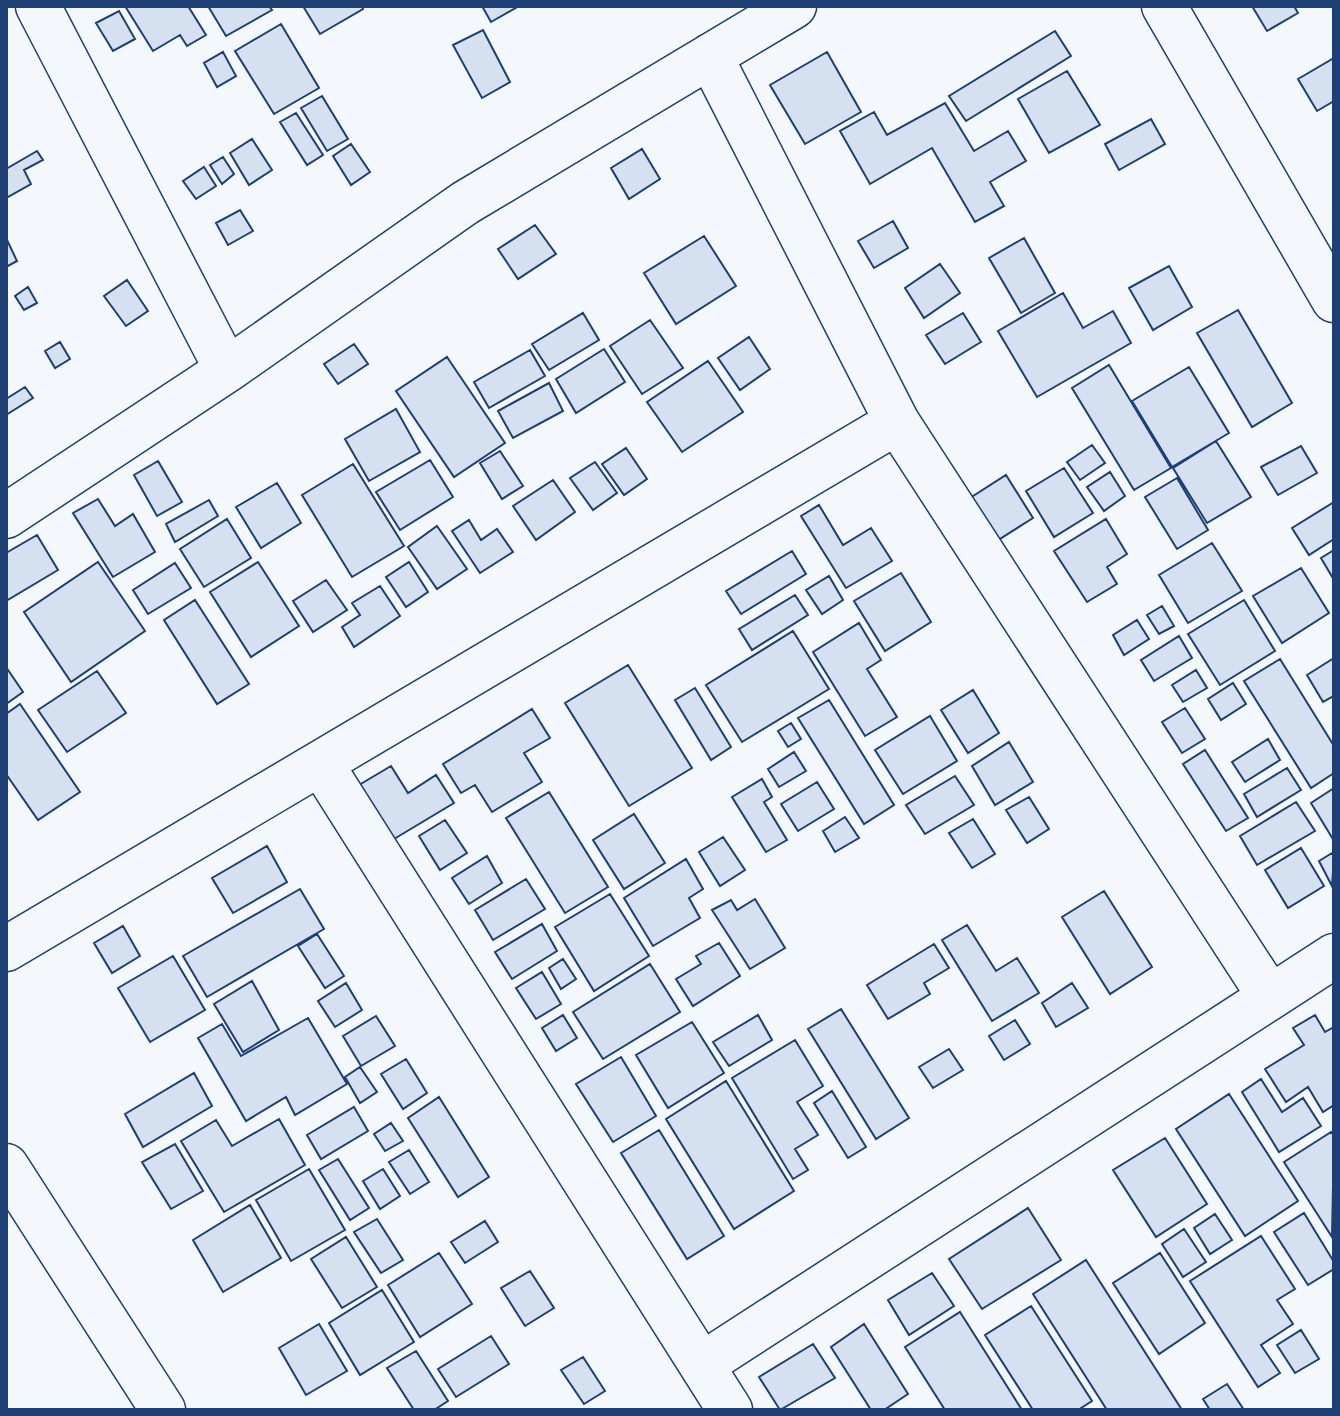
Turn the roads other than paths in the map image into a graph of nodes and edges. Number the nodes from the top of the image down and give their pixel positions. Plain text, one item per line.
1 (38, 6) edge
2 (794, 6) edge
3 (1164, 6) edge
4 (710, 56) junction
5 (1334, 300) edge
6 (227, 370) junction
7 (897, 422) junction
8 (6, 516) edge
9 (321, 764) junction
10 (6, 949) edge
11 (1334, 956) edge
12 (1270, 997) junction
13 (6, 1166) edge
14 (703, 1364) junction
15 (163, 1410) edge
16 (730, 1410) edge

1 - 6 street
2 - 4 street
3 - 5 street
4 - 6 street
4 - 7 street
6 - 8 street
7 - 9 street
7 - 12 street
9 - 10 street
9 - 14 street
11 - 12 street
12 - 14 street
13 - 15 street
14 - 16 street

